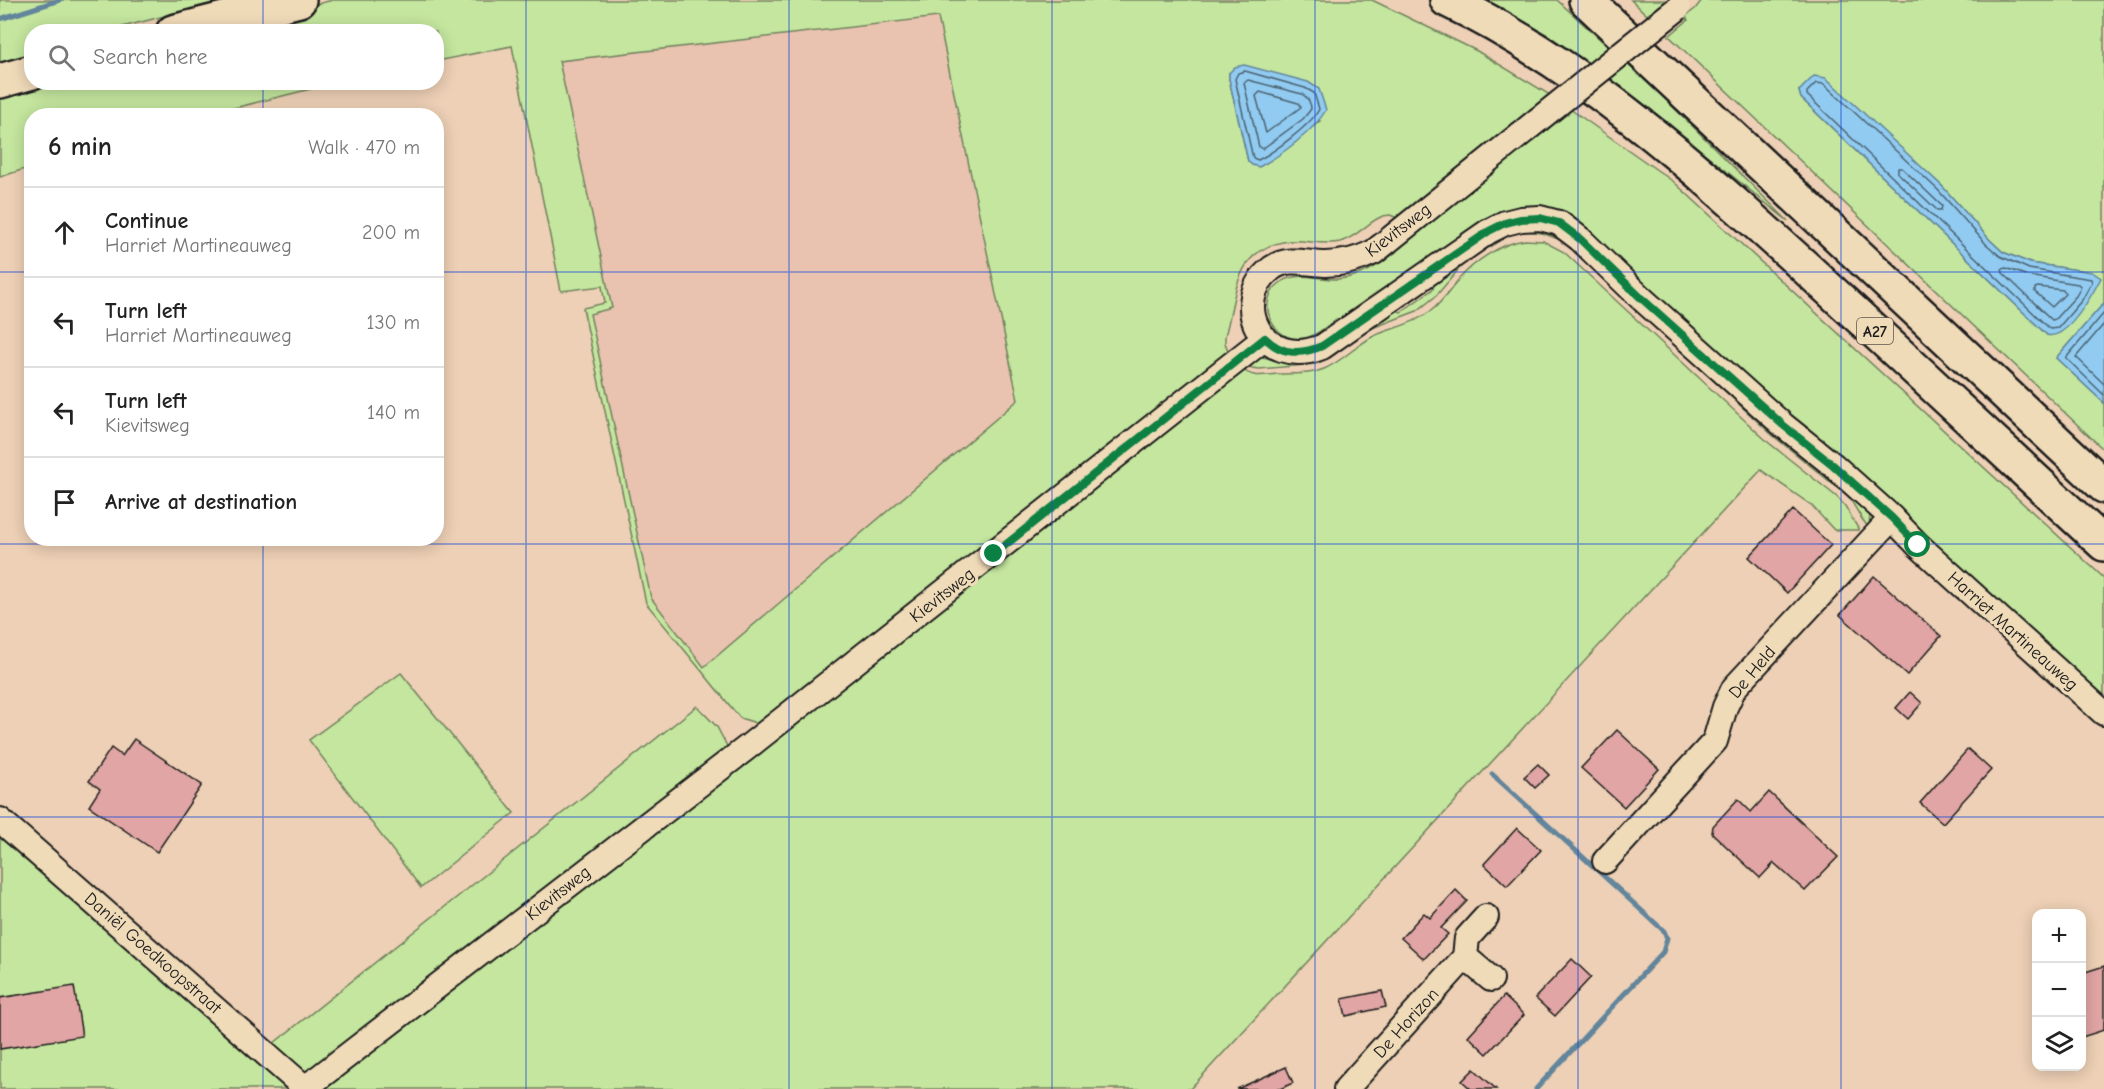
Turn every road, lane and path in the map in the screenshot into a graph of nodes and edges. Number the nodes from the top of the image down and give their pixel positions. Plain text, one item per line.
1 (299, 0) edge
2 (1447, 0) edge
3 (1586, 0) edge
4 (1683, 4) edge
5 (204, 24) edge
6 (24, 74) edge
7 (0, 81) edge
8 (1584, 82) junction
9 (1265, 338) junction
10 (2104, 486) edge
11 (1892, 518) junction
12 (2104, 544) edge
13 (2104, 713) edge
14 (0, 820) edge
15 (1605, 861) dead end
16 (1486, 917) dead end
17 (1465, 957) junction
18 (1491, 979) dead end
19 (304, 1089) edge
20 (1346, 1089) edge

1 - 5 highway
2 - 8 highway, A27
3 - 10 highway, A27
4 - 8 street, Kievitsweg, bridge
6 - 7 highway
8 - 9 street, Kievitsweg, bridge
8 - 12 highway, A27
9 - 11 street, Harriet Martineauweg
9 - 19 street, Kievitsweg
11 - 13 street, Harriet Martineauweg
11 - 15 street, De Held
14 - 19 street, Daniël Goedkoopstraat
16 - 17 street, De Horizon
17 - 18 street
17 - 20 street, De Horizon

